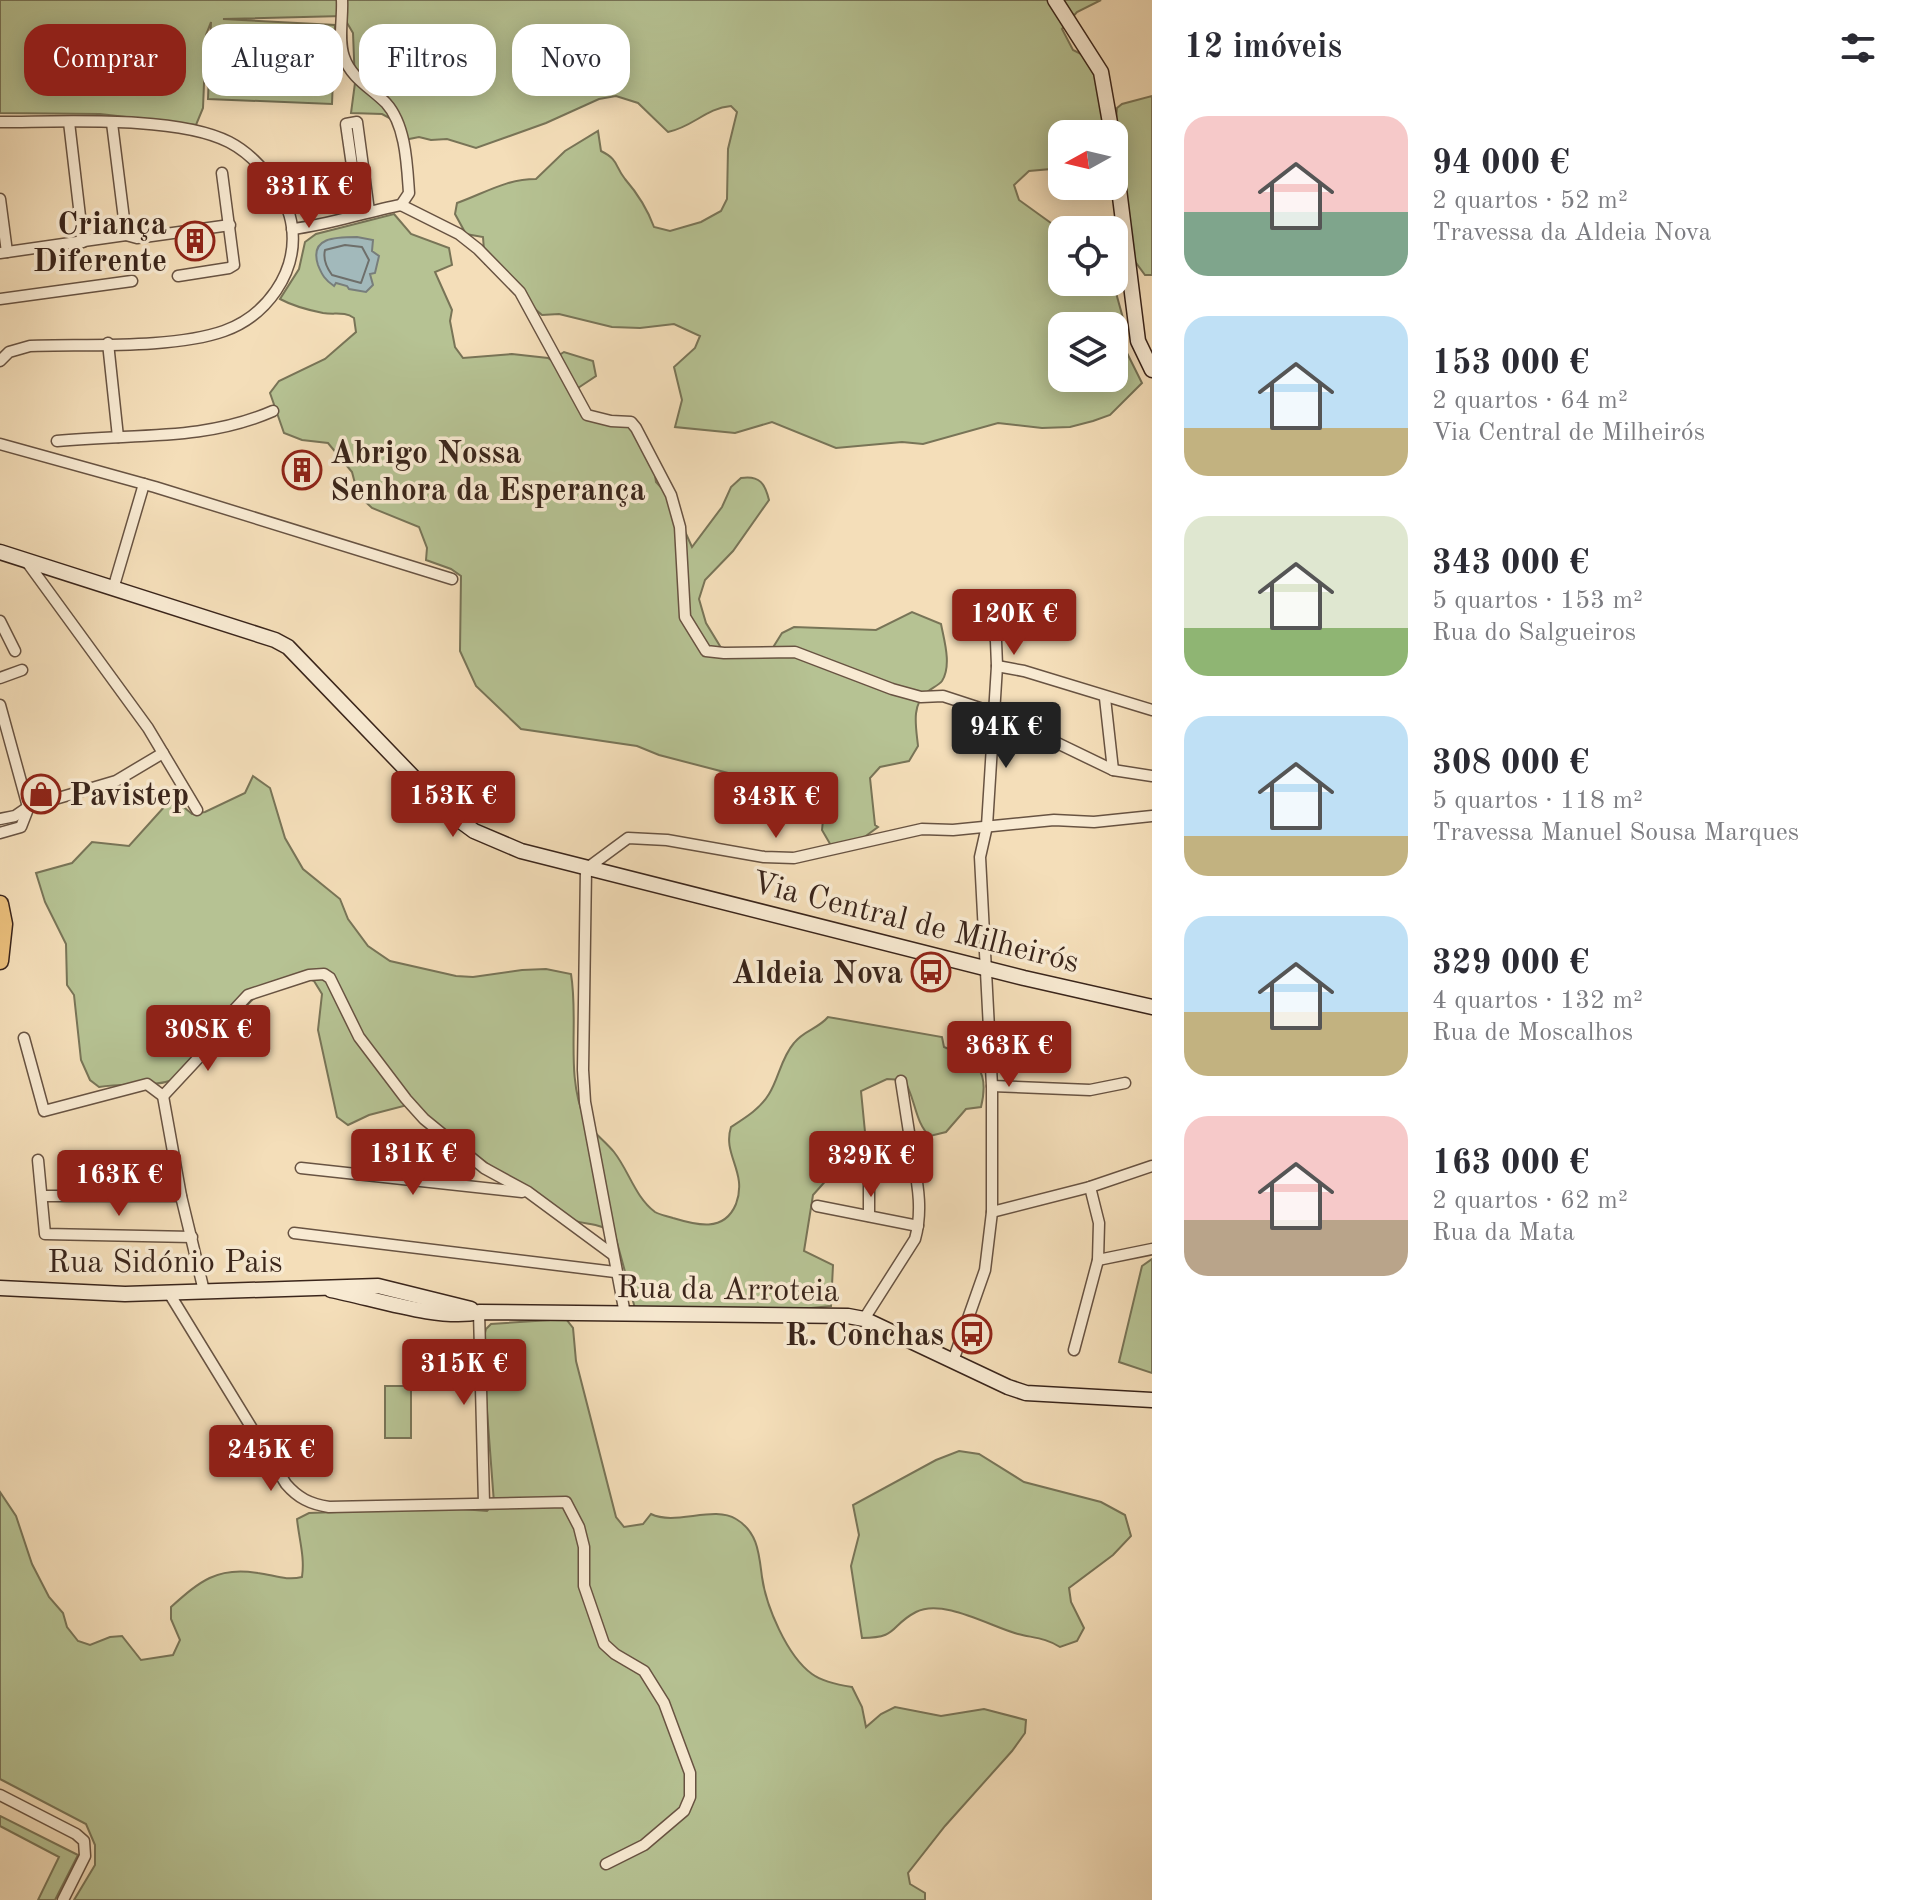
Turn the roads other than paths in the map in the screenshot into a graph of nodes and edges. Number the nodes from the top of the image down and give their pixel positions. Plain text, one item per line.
1 (342, 0) edge
2 (1055, 0) edge
3 (1110, 120) edge
4 (0, 122) edge
5 (69, 122) junction
6 (112, 123) junction
7 (222, 173) dead end
8 (0, 199) edge
9 (1120, 200) edge
10 (401, 205) junction
11 (364, 213) junction
12 (230, 225) junction
13 (292, 229) junction
14 (126, 235) junction
15 (83, 242) junction
16 (4, 252) edge
17 (178, 276) dead end
18 (132, 281) dead end
19 (0, 299) edge
20 (108, 343) junction
21 (0, 361) edge
22 (1152, 370) edge
23 (273, 411) dead end
24 (118, 437) junction
25 (57, 441) dead end
26 (0, 444) edge
27 (144, 484) junction
28 (0, 552) edge
29 (27, 562) junction
30 (452, 579) dead end
31 (113, 589) junction
32 (987, 607) dead end
33 (0, 621) edge
34 (15, 651) dead end
35 (997, 666) junction
36 (22, 670) dead end
37 (0, 678) edge
38 (1105, 698) junction
39 (0, 705) edge
40 (1152, 710) edge
41 (995, 713) junction
42 (163, 753) junction
43 (1113, 770) junction
44 (1152, 776) edge
45 (28, 807) junction
46 (197, 810) dead end
47 (1152, 816) edge
48 (0, 819) edge
49 (987, 826) junction
50 (0, 833) edge
51 (586, 869) junction
52 (0, 904) edge
53 (0, 961) edge
54 (984, 968) junction
55 (1152, 1007) edge
56 (24, 1038) dead end
57 (901, 1081) dead end
58 (1125, 1083) dead end
59 (992, 1086) junction
60 (163, 1096) junction
61 (911, 1145) junction
62 (38, 1160) dead end
63 (1152, 1166) edge
64 (301, 1168) dead end
65 (1090, 1187) junction
66 (528, 1192) junction
67 (42, 1196) junction
68 (181, 1196) junction
69 (817, 1206) dead end
70 (992, 1212) junction
71 (869, 1216) junction
72 (918, 1226) junction
73 (294, 1233) dead end
74 (192, 1237) junction
75 (1152, 1249) edge
76 (612, 1254) junction
77 (1098, 1260) junction
78 (615, 1272) junction
79 (0, 1288) edge
80 (331, 1290) joint
81 (204, 1291) junction
82 (169, 1293) junction
83 (479, 1312) junction
84 (625, 1314) junction
85 (864, 1319) junction
86 (1074, 1350) dead end
87 (953, 1361) junction
88 (1152, 1400) edge
89 (484, 1503) junction
90 (0, 1795) edge
91 (606, 1864) dead end
92 (63, 1900) edge

1 - 10 street
2 - 3 street
4 - 5 street
5 - 6 street
5 - 15 street
6 - 13 street
6 - 14 street
7 - 12 street
8 - 16 street
9 - 22 street
10 - 11 street
10 - 41 street
11 - 11 street
11 - 13 street
12 - 14 street
12 - 17 street
13 - 20 street
14 - 15 street
15 - 16 street
18 - 19 street
20 - 21 street
20 - 24 street
23 - 24 street
24 - 25 street
26 - 27 street
27 - 30 street
27 - 31 street
28 - 29 street, Via Central de Milheirós
29 - 31 street, Via Central de Milheirós
29 - 42 street
31 - 51 street, Via Central de Milheirós
32 - 35 street
33 - 34 street
35 - 38 street
35 - 41 street
36 - 37 street
38 - 40 street
38 - 43 street
39 - 45 street
41 - 43 street
41 - 49 street
42 - 45 street
42 - 46 street
43 - 44 street
45 - 48 street
45 - 50 street
47 - 49 street
49 - 51 street
49 - 54 street
51 - 54 street, Via Central de Milheirós
51 - 76 street
52 - 53 main road
54 - 55 street, Via Central de Milheirós
54 - 59 street
56 - 60 street
57 - 61 street
58 - 59 street
59 - 70 street
60 - 66 street
60 - 68 street
61 - 71 street
61 - 72 street
62 - 67 street
63 - 65 street
64 - 66 street
65 - 70 street
65 - 77 street
66 - 76 street
67 - 68 street
67 - 74 street
68 - 74 street
69 - 71 street
70 - 87 street
71 - 72 street
72 - 85 street
73 - 78 street
74 - 81 street
75 - 77 street
76 - 78 street
77 - 86 street
78 - 84 street
79 - 82 street, Rua Sidónio Pais
80 - 81 street, Rua Sidónio Pais
80 - 83 street, Rua da Arroteia
81 - 82 street, Rua Sidónio Pais
82 - 89 street
83 - 84 street, Rua da Arroteia
83 - 89 street
84 - 85 street, Rua da Arroteia
85 - 87 street, Rua da Arroteia
87 - 88 street, Rua da Arroteia
89 - 91 street
90 - 92 street

